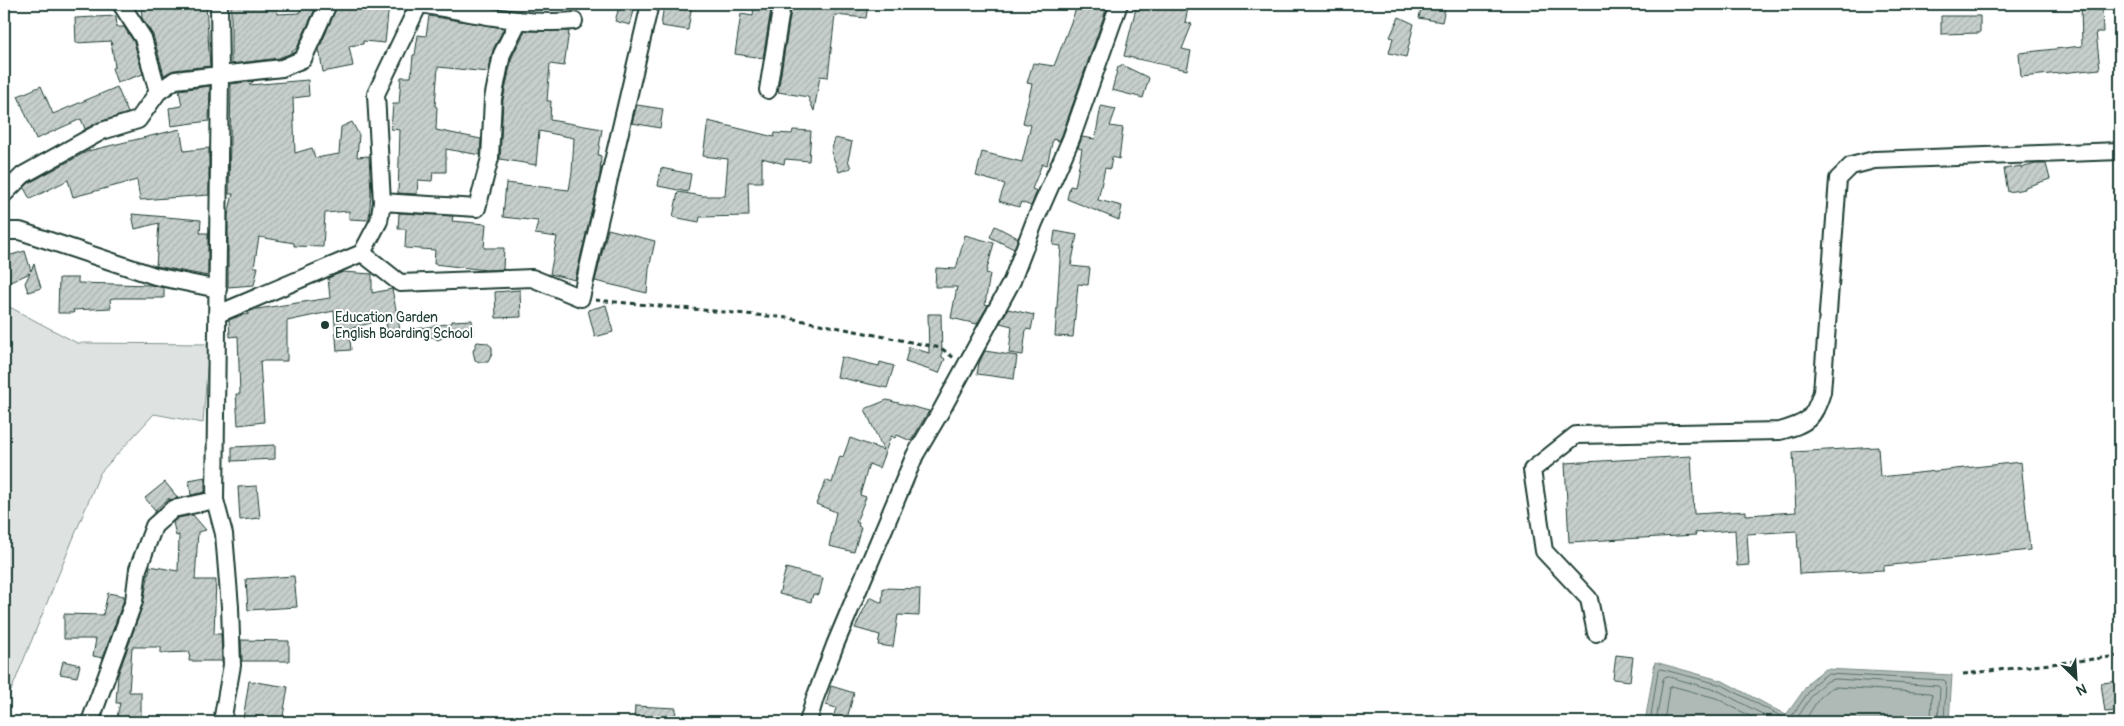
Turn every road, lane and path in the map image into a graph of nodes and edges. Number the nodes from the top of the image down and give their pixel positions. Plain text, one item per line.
1 (121, 4) edge
2 (219, 4) edge
3 (328, 4) edge
4 (419, 4) edge
5 (650, 4) edge
6 (782, 4) edge
7 (1120, 4) edge
8 (518, 20) junction
9 (574, 21) dead end
10 (220, 75) junction
11 (768, 90) dead end
12 (158, 92) junction
13 (2120, 152) edge
14 (4, 194) edge
15 (382, 202) junction
16 (4, 231) edge
17 (362, 253) junction
18 (218, 290) junction
19 (581, 298) junction
20 (218, 314) junction
21 (965, 365) junction
22 (214, 500) junction
23 (1596, 633) dead end
24 (2120, 656) edge
25 (1963, 674) dead end
26 (90, 722) edge
27 (222, 722) edge
28 (808, 722) edge

1 - 12 street
2 - 10 street
3 - 10 street
4 - 8 street
4 - 15 street
5 - 19 street
6 - 11 street
7 - 21 street
8 - 9 street
8 - 15 street
10 - 12 street
10 - 18 street
12 - 14 street
13 - 23 street
15 - 17 street
16 - 18 street
17 - 19 street
17 - 20 street
18 - 20 street
19 - 21 path
20 - 22 street
21 - 28 street
22 - 26 street
22 - 27 street
24 - 25 path

